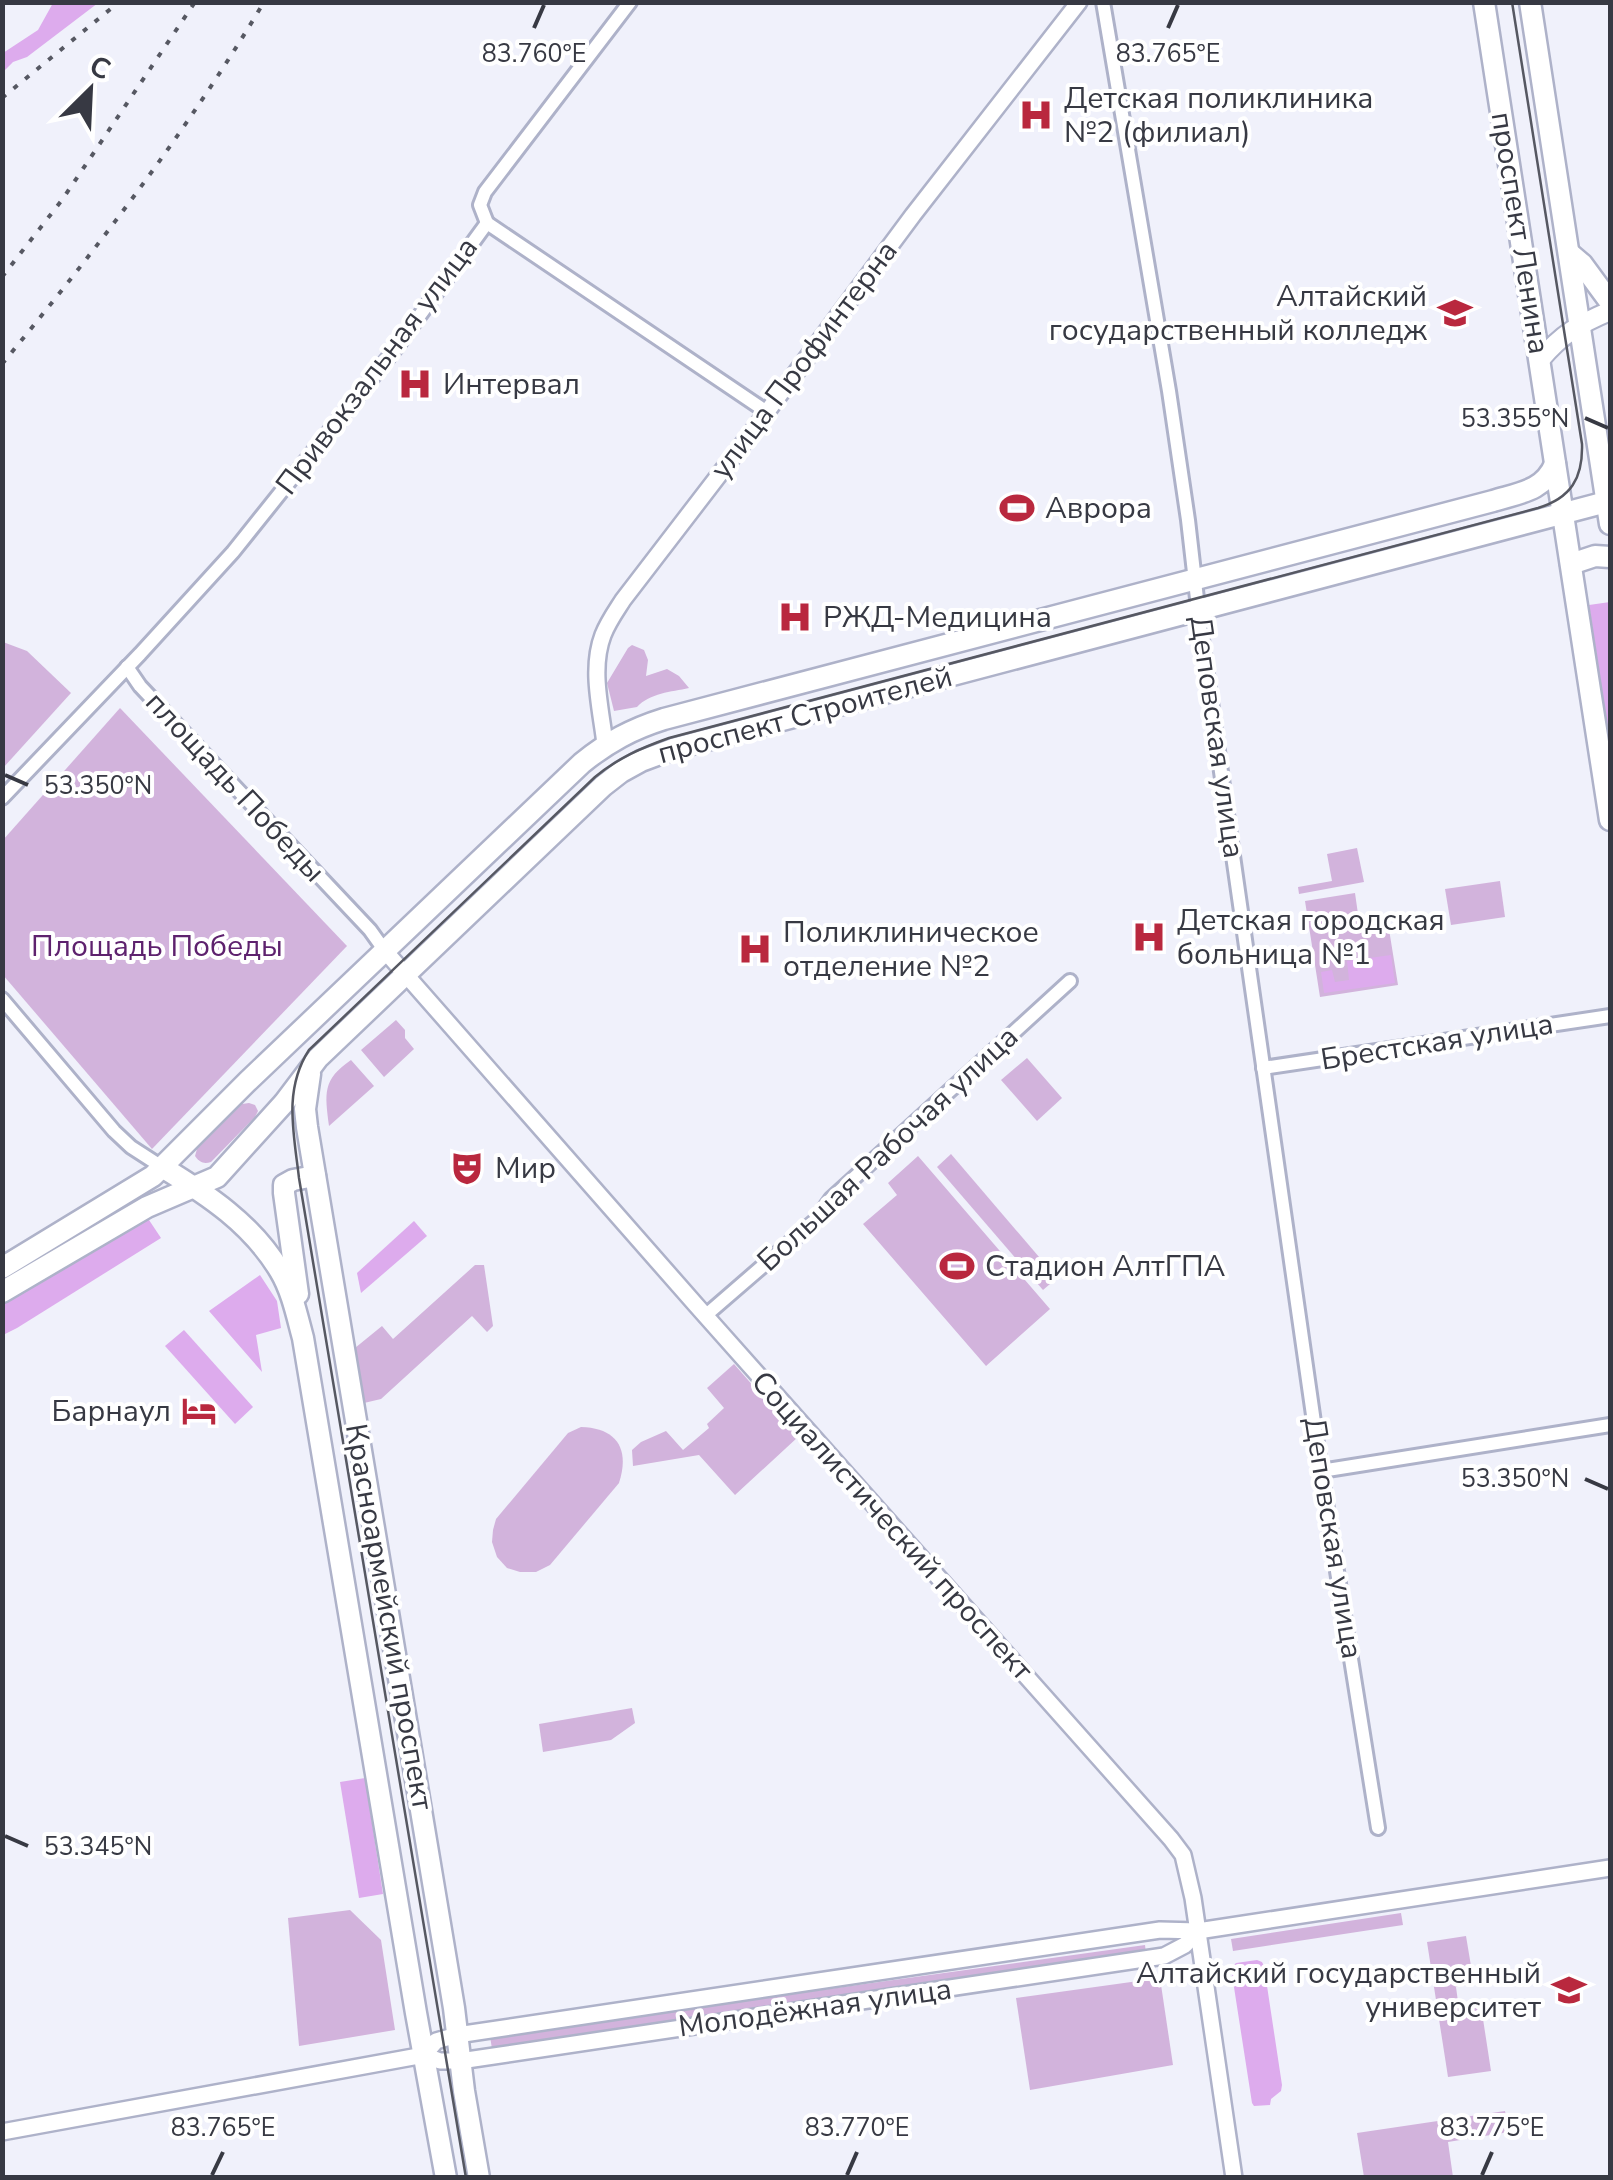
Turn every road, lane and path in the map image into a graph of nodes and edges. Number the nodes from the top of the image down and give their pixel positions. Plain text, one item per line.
1 (630, 2) edge
2 (1080, 2) edge
3 (1103, 2) edge
4 (1484, 2) edge
5 (1530, 2) edge
6 (486, 224) junction
7 (1575, 258) junction
8 (1610, 278) edge
9 (1610, 302) edge
10 (1610, 311) edge
11 (1580, 323) junction
12 (1540, 360) junction
13 (767, 412) junction
14 (1555, 464) junction
15 (1609, 502) edge
16 (1563, 513) junction
17 (1610, 524) edge
18 (1610, 557) edge
19 (1571, 564) junction
20 (1195, 578) junction
21 (1198, 609) junction
22 (127, 667) junction
23 (840, 672) junction
24 (848, 702) junction
25 (606, 744) junction
26 (2, 798) edge
27 (1610, 820) edge
28 (385, 951) junction
29 (405, 975) junction
30 (1070, 981) dead end
31 (2, 999) edge
32 (1610, 1016) edge
33 (318, 1058) junction
34 (1263, 1068) junction
35 (247, 1082) junction
36 (292, 1092) junction
37 (307, 1128) junction
38 (162, 1167) junction
39 (315, 1176) junction
40 (196, 1187) junction
41 (2, 1268) edge
42 (2, 1292) edge
43 (706, 1316) junction
44 (303, 1338) junction
45 (1610, 1425) edge
46 (1321, 1471) junction
47 (1378, 1828) dead end
48 (1610, 1868) edge
49 (1198, 1931) junction
50 (457, 2035) junction
51 (424, 2055) junction
52 (460, 2060) junction
53 (2, 2132) edge
54 (446, 2178) edge
55 (479, 2178) edge
56 (1234, 2178) edge

1 - 6 street, Привокзальная улица
2 - 13 street, улица Профинтерна
3 - 20 street, Деповская улица
4 - 12 main road, проспект Ленина
5 - 7 main road, проспект Ленина
6 - 13 street
6 - 22 street, Привокзальная улица
7 - 8 main road
7 - 9 main road, проспект Ленина
7 - 11 main road, проспект Ленина
10 - 11 main road
11 - 12 main road
11 - 15 main road, проспект Ленина
12 - 14 main road, проспект Ленина
13 - 25 street, улица Профинтерна
14 - 16 main road, проспект Ленина
14 - 20 main road, проспект Строителей
15 - 16 main road, проспект Строителей
15 - 17 main road, проспект Ленина
16 - 19 main road, проспект Ленина
16 - 21 main road, проспект Строителей
18 - 19 main road
19 - 27 main road, проспект Ленина
20 - 21 street, Деповская улица
20 - 23 main road, проспект Строителей
21 - 24 main road, проспект Строителей
21 - 34 street, Деповская улица
22 - 26 street, площадь Победы
22 - 28 street, площадь Победы
23 - 24 main road
23 - 25 main road, проспект Строителей
24 - 29 main road, проспект Строителей
25 - 28 main road, проспект Строителей
28 - 29 street, Социалистический проспект
28 - 35 main road, проспект Строителей
29 - 33 main road, проспект Строителей
29 - 43 street, Социалистический проспект
30 - 43 street, Большая Рабочая улица
31 - 38 street
32 - 34 street, Брестская улица
33 - 36 main road, проспект Строителей
33 - 37 main road, Красноармейский проспект
34 - 46 street, Деповская улица
35 - 36 main road
35 - 38 main road, проспект Строителей
36 - 37 main road
36 - 40 main road, проспект Строителей
37 - 39 main road, Красноармейский проспект
38 - 40 main road, Красноармейский проспект
38 - 41 main road, проспект Строителей
39 - 44 main road
39 - 50 main road, Красноармейский проспект
40 - 42 main road, проспект Строителей
40 - 44 main road, Красноармейский проспект
43 - 49 street, Социалистический проспект
44 - 51 main road, Красноармейский проспект
45 - 46 street
46 - 47 street, Деповская улица
48 - 49 street, Молодёжная улица
49 - 50 street, Молодёжная улица
49 - 52 street, Молодёжная улица
49 - 56 street, Социалистический проспект
50 - 51 street, Молодёжная улица
50 - 52 main road, Красноармейский проспект
51 - 52 street, Молодёжная улица
51 - 53 street, Молодёжная улица
51 - 54 main road, Красноармейский проспект
52 - 55 main road, Красноармейский проспект

